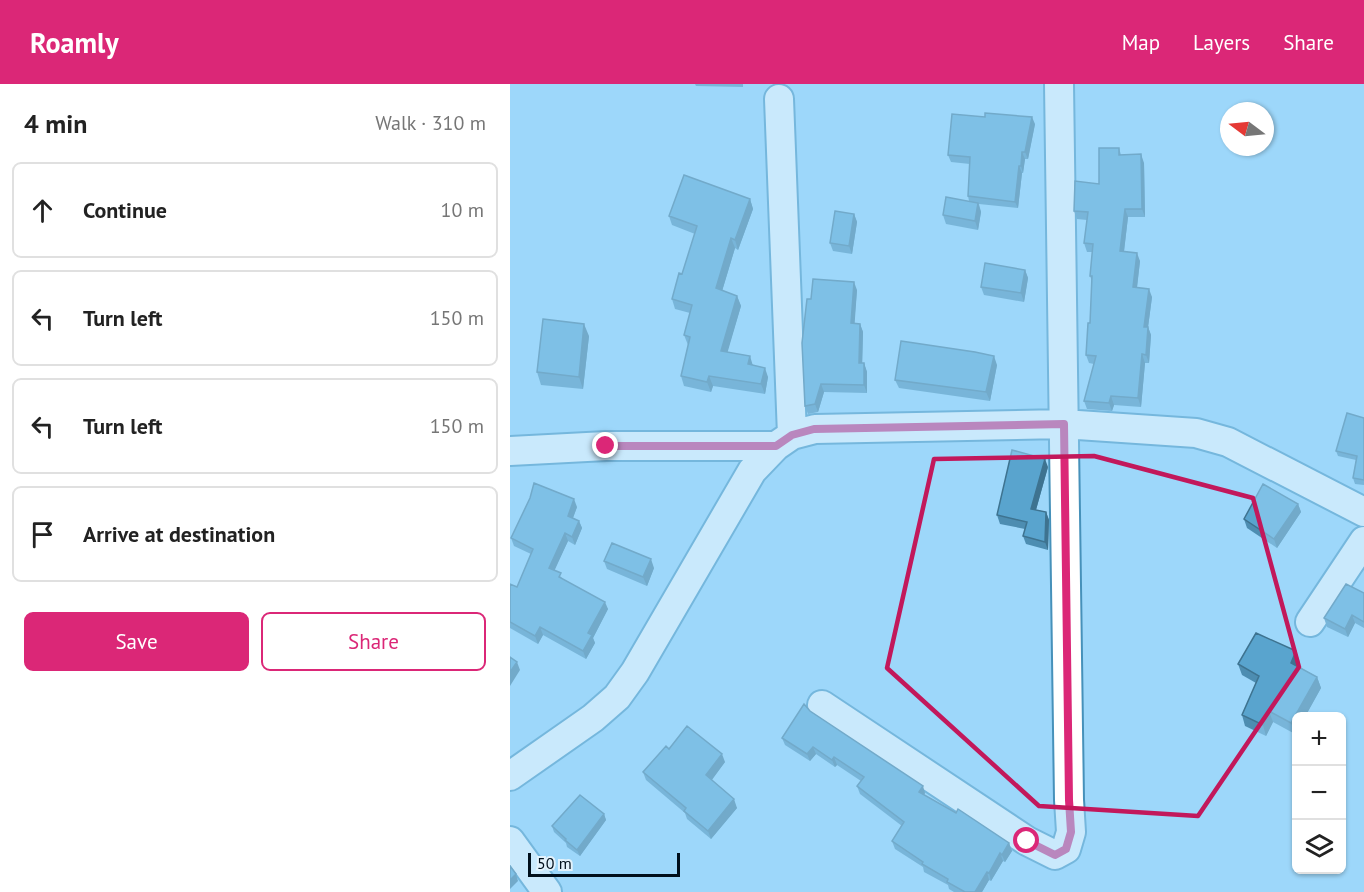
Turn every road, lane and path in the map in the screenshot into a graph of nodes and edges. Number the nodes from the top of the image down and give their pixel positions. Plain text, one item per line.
1 (1059, 84) edge
2 (779, 99) dead end
3 (1064, 424) junction
4 (784, 441) junction
5 (510, 451) edge
6 (1364, 512) edge
7 (1364, 541) edge
8 (1310, 622) dead end
9 (822, 705) dead end
10 (510, 776) edge
11 (510, 841) edge
12 (547, 892) edge

1 - 3 street
2 - 4 street
3 - 4 street
3 - 6 street
3 - 9 street
4 - 5 street
4 - 10 street
7 - 8 street
11 - 12 street

